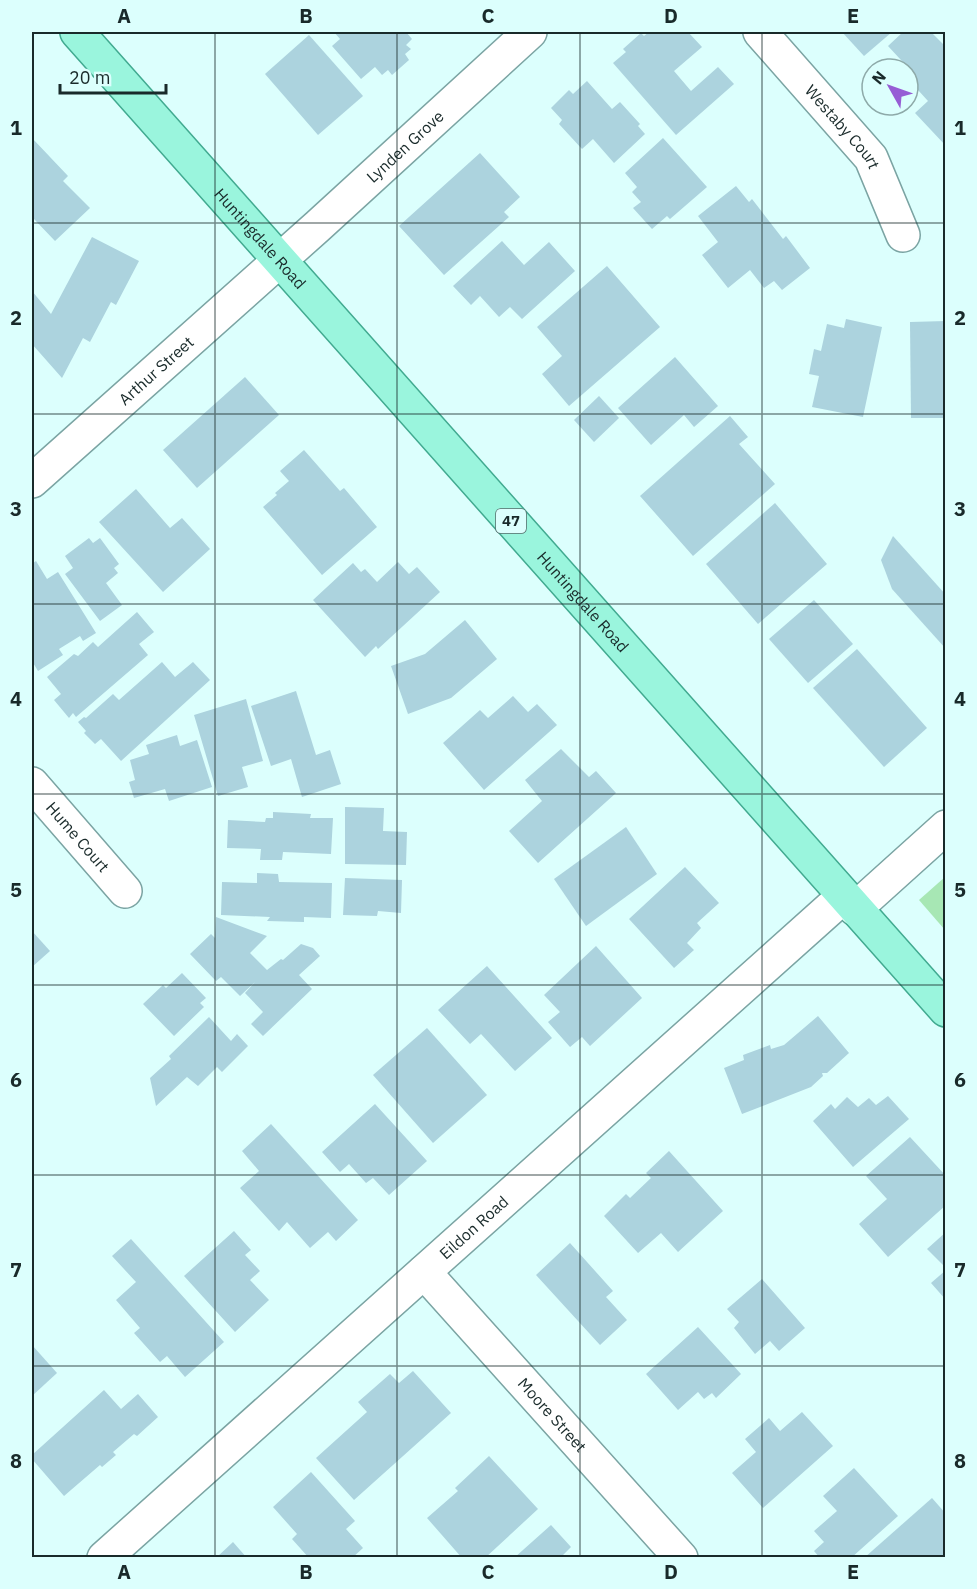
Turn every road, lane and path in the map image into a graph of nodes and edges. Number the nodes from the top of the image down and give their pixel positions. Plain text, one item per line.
1 (77, 32) edge
2 (530, 32) edge
3 (760, 32) edge
4 (903, 235) dead end
5 (280, 261) junction
6 (32, 481) edge
7 (32, 784) edge
8 (945, 827) edge
9 (125, 891) dead end
10 (850, 902) junction
11 (945, 1010) edge
12 (424, 1272) junction
13 (104, 1557) edge
14 (681, 1557) edge

1 - 5 main road, Huntingdale Road / 47
2 - 5 street, Lynden Grove
3 - 4 street, Westaby Court
5 - 6 street, Arthur Street
5 - 10 main road, Huntingdale Road / 47
7 - 9 street, Hume Court
8 - 10 street, Eildon Road
10 - 11 main road, Huntingdale Road / 47
10 - 12 street, Eildon Road
12 - 13 street, Eildon Road
12 - 14 street, Moore Street

